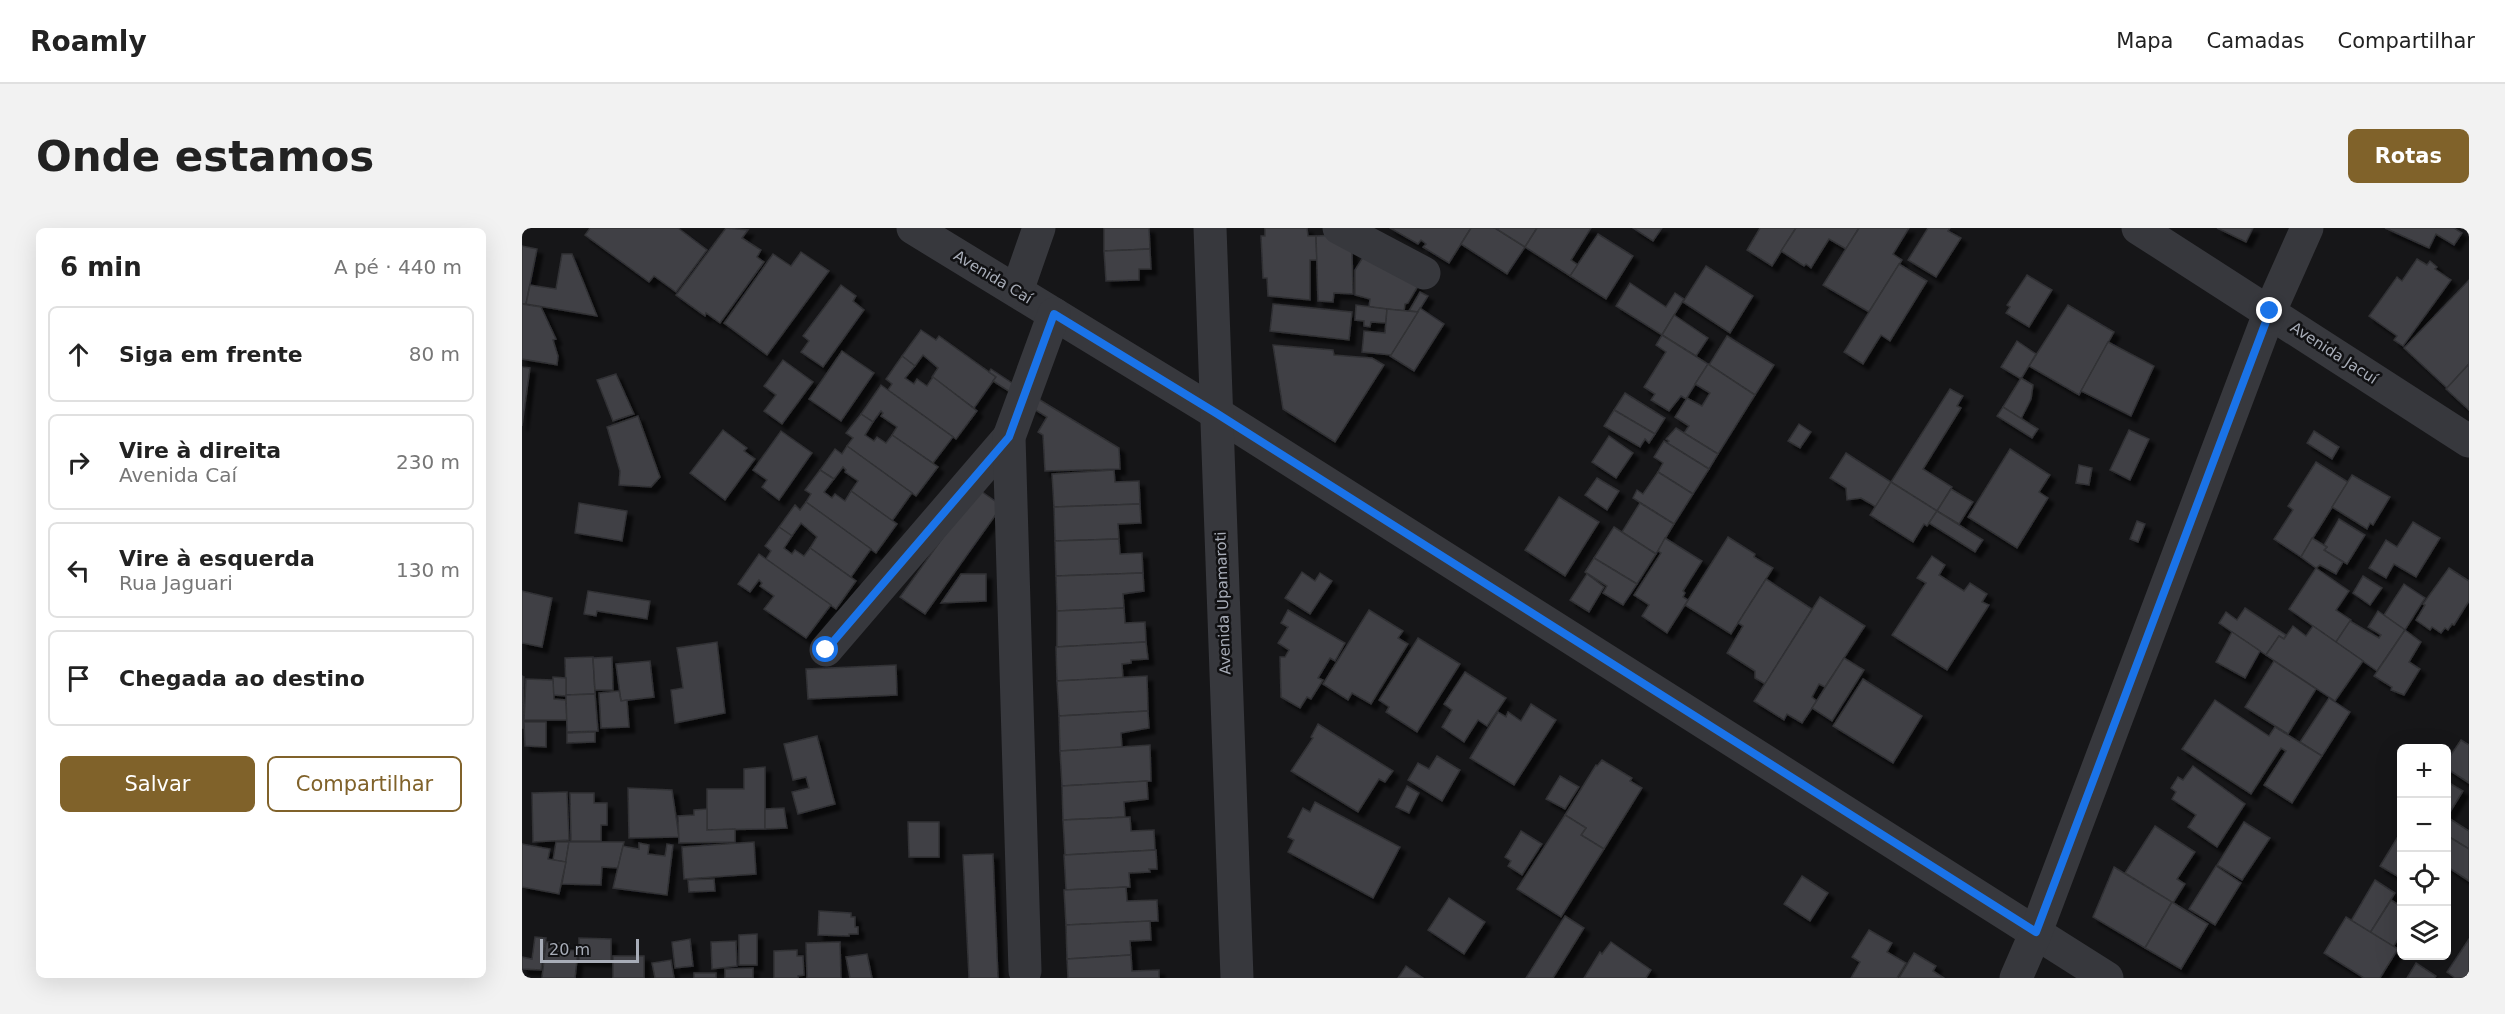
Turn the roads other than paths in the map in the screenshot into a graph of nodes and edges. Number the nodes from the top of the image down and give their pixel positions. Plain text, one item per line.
1 (914, 228) edge
2 (1039, 228) edge
3 (1210, 228) edge
4 (1339, 228) edge
5 (2138, 228) edge
6 (2307, 228) edge
7 (1424, 273) dead end
8 (1017, 291) junction
9 (2270, 311) junction
10 (1054, 314) junction
11 (1216, 413) junction
12 (1009, 437) junction
13 (2469, 441) edge
14 (826, 650) dead end
15 (2036, 932) junction
16 (1025, 971) dead end
17 (1238, 978) edge
18 (2016, 978) edge
19 (2107, 978) edge

1 - 8 street, Avenida Caí
2 - 8 street
3 - 11 street, Avenida Upamaroti
4 - 7 street
5 - 9 street, Avenida Jacuí
6 - 9 street
8 - 10 street, Avenida Caí
9 - 13 street, Avenida Jacuí
9 - 15 street
10 - 11 street, Avenida Caí
10 - 12 street
11 - 15 street, Avenida Caí
11 - 17 street, Avenida Upamaroti
12 - 14 street
12 - 16 street
15 - 18 street
15 - 19 street, Avenida Caí

